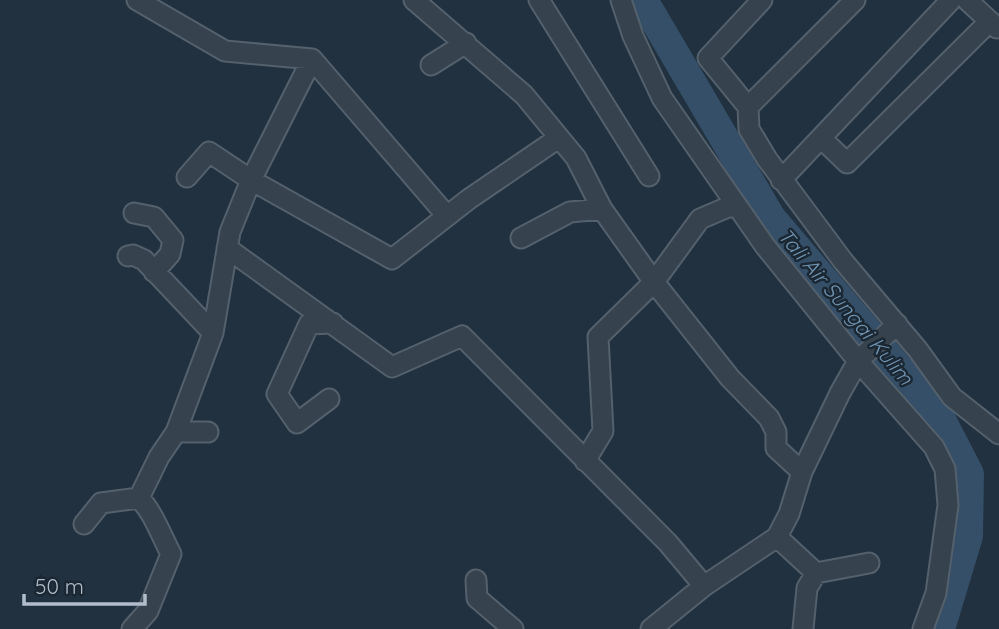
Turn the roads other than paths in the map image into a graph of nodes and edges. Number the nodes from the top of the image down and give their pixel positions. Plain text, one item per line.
1 (137, 0) edge
2 (414, 0) edge
3 (539, 0) edge
4 (621, 0) edge
5 (762, 0) edge
6 (855, 0) edge
7 (951, 0) edge
8 (967, 0) edge
9 (994, 26) edge
10 (466, 43) junction
11 (312, 60) junction
12 (431, 65) dead end
13 (748, 107) junction
14 (821, 138) junction
15 (557, 139) junction
16 (649, 176) dead end
17 (187, 177) dead end
18 (251, 180) junction
19 (782, 180) junction
20 (738, 207) junction
21 (602, 209) junction
22 (134, 213) dead end
23 (447, 216) junction
24 (521, 237) dead end
25 (227, 248) junction
26 (128, 256) dead end
27 (154, 272) junction
28 (654, 282) junction
29 (332, 323) junction
30 (893, 328) junction
31 (213, 333) junction
32 (860, 360) junction
33 (329, 399) dead end
34 (176, 432) junction
35 (208, 432) dead end
36 (999, 435) edge
37 (585, 461) junction
38 (802, 472) junction
39 (139, 498) junction
40 (84, 524) dead end
41 (777, 537) junction
42 (869, 563) dead end
43 (816, 573) junction
44 (477, 580) dead end
45 (704, 586) junction
46 (664, 626) edge
47 (132, 629) edge
48 (513, 629) edge
49 (803, 629) edge
50 (923, 629) edge

1 - 11 street
2 - 10 street
3 - 16 street
4 - 20 street
5 - 13 street
6 - 13 street
7 - 14 street
8 - 9 street
9 - 14 street
10 - 12 street
10 - 15 street
11 - 18 street
11 - 23 street
13 - 19 street
14 - 19 street
15 - 21 street
15 - 23 street
17 - 18 street
18 - 23 street
18 - 25 street
19 - 30 street
20 - 28 street
20 - 32 street
21 - 24 street
21 - 28 street
22 - 27 street
25 - 29 street
25 - 31 street
26 - 27 street
27 - 31 street
28 - 37 street
28 - 38 street
29 - 33 street
29 - 37 street
30 - 32 street
30 - 36 street
31 - 34 street
32 - 38 street
32 - 50 street
34 - 35 street
34 - 39 street
37 - 45 street
38 - 41 street
39 - 40 street
39 - 47 street
41 - 43 street
41 - 45 street
42 - 43 street
43 - 49 street
44 - 48 street
45 - 46 street

